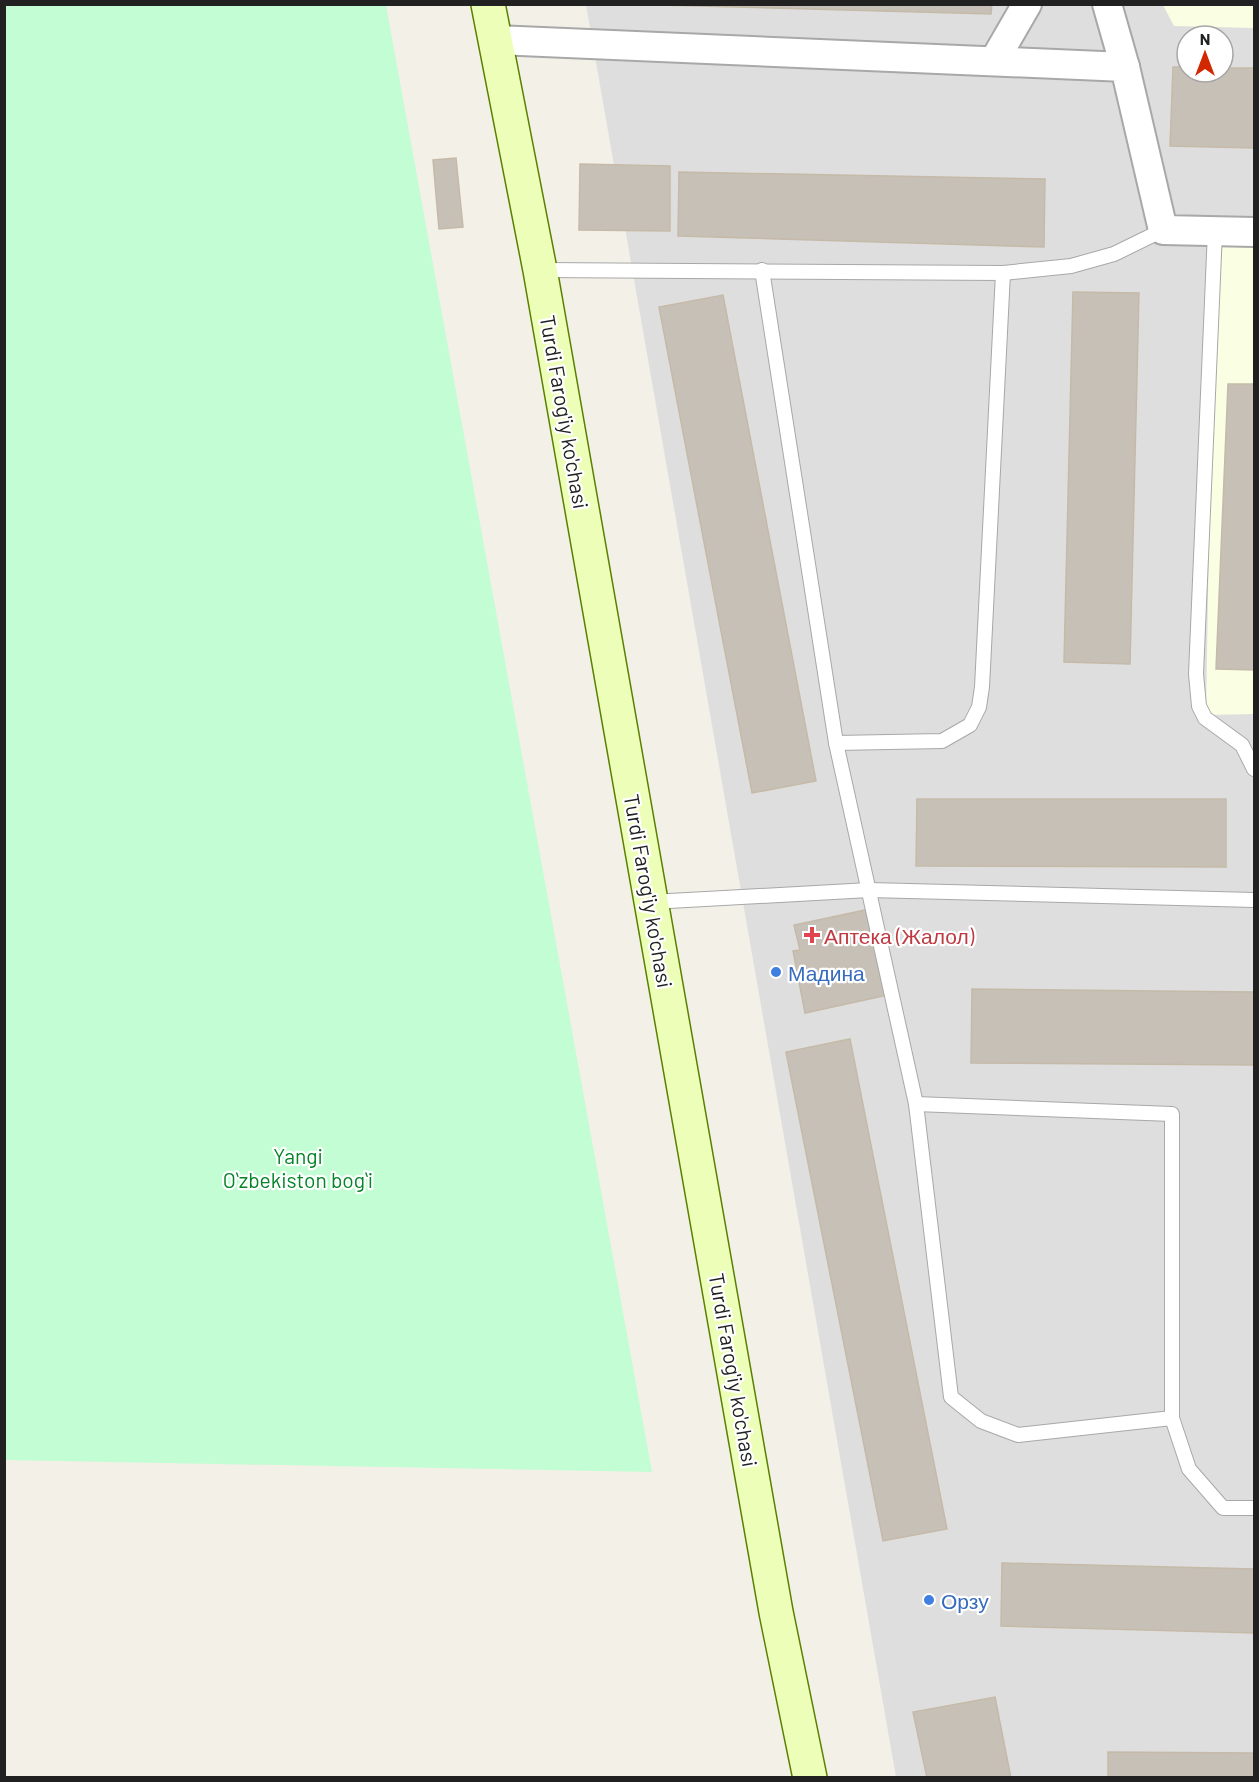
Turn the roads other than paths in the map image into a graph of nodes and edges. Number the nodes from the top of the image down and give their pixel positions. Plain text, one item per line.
1 (488, 4) edge
2 (1027, 4) edge
3 (1107, 4) edge
4 (495, 40) junction
5 (994, 61) junction
6 (1125, 67) junction
7 (1163, 230) junction
8 (1215, 231) junction
9 (1254, 232) edge
10 (540, 270) junction
11 (762, 270) junction
12 (1003, 273) junction
13 (836, 743) junction
14 (1254, 769) edge
15 (869, 890) junction
16 (1254, 900) edge
17 (651, 902) junction
18 (916, 1104) junction
19 (1172, 1418) junction
20 (1254, 1508) edge
21 (810, 1778) edge

1 - 4 main road, Turdi Farog'iy ko'chasi
2 - 5 street
3 - 6 street
4 - 5 street
4 - 10 main road, Turdi Farog'iy ko'chasi
5 - 6 street
6 - 7 street
7 - 8 street
7 - 12 lane
8 - 9 street
8 - 14 lane
10 - 11 lane
10 - 17 main road, Turdi Farog'iy ko'chasi
11 - 12 lane
11 - 13 lane
12 - 13 lane
13 - 15 lane
15 - 16 lane
15 - 17 lane
15 - 18 lane
17 - 21 main road, Turdi Farog'iy ko'chasi
18 - 19 lane
18 - 19 lane
19 - 20 lane

